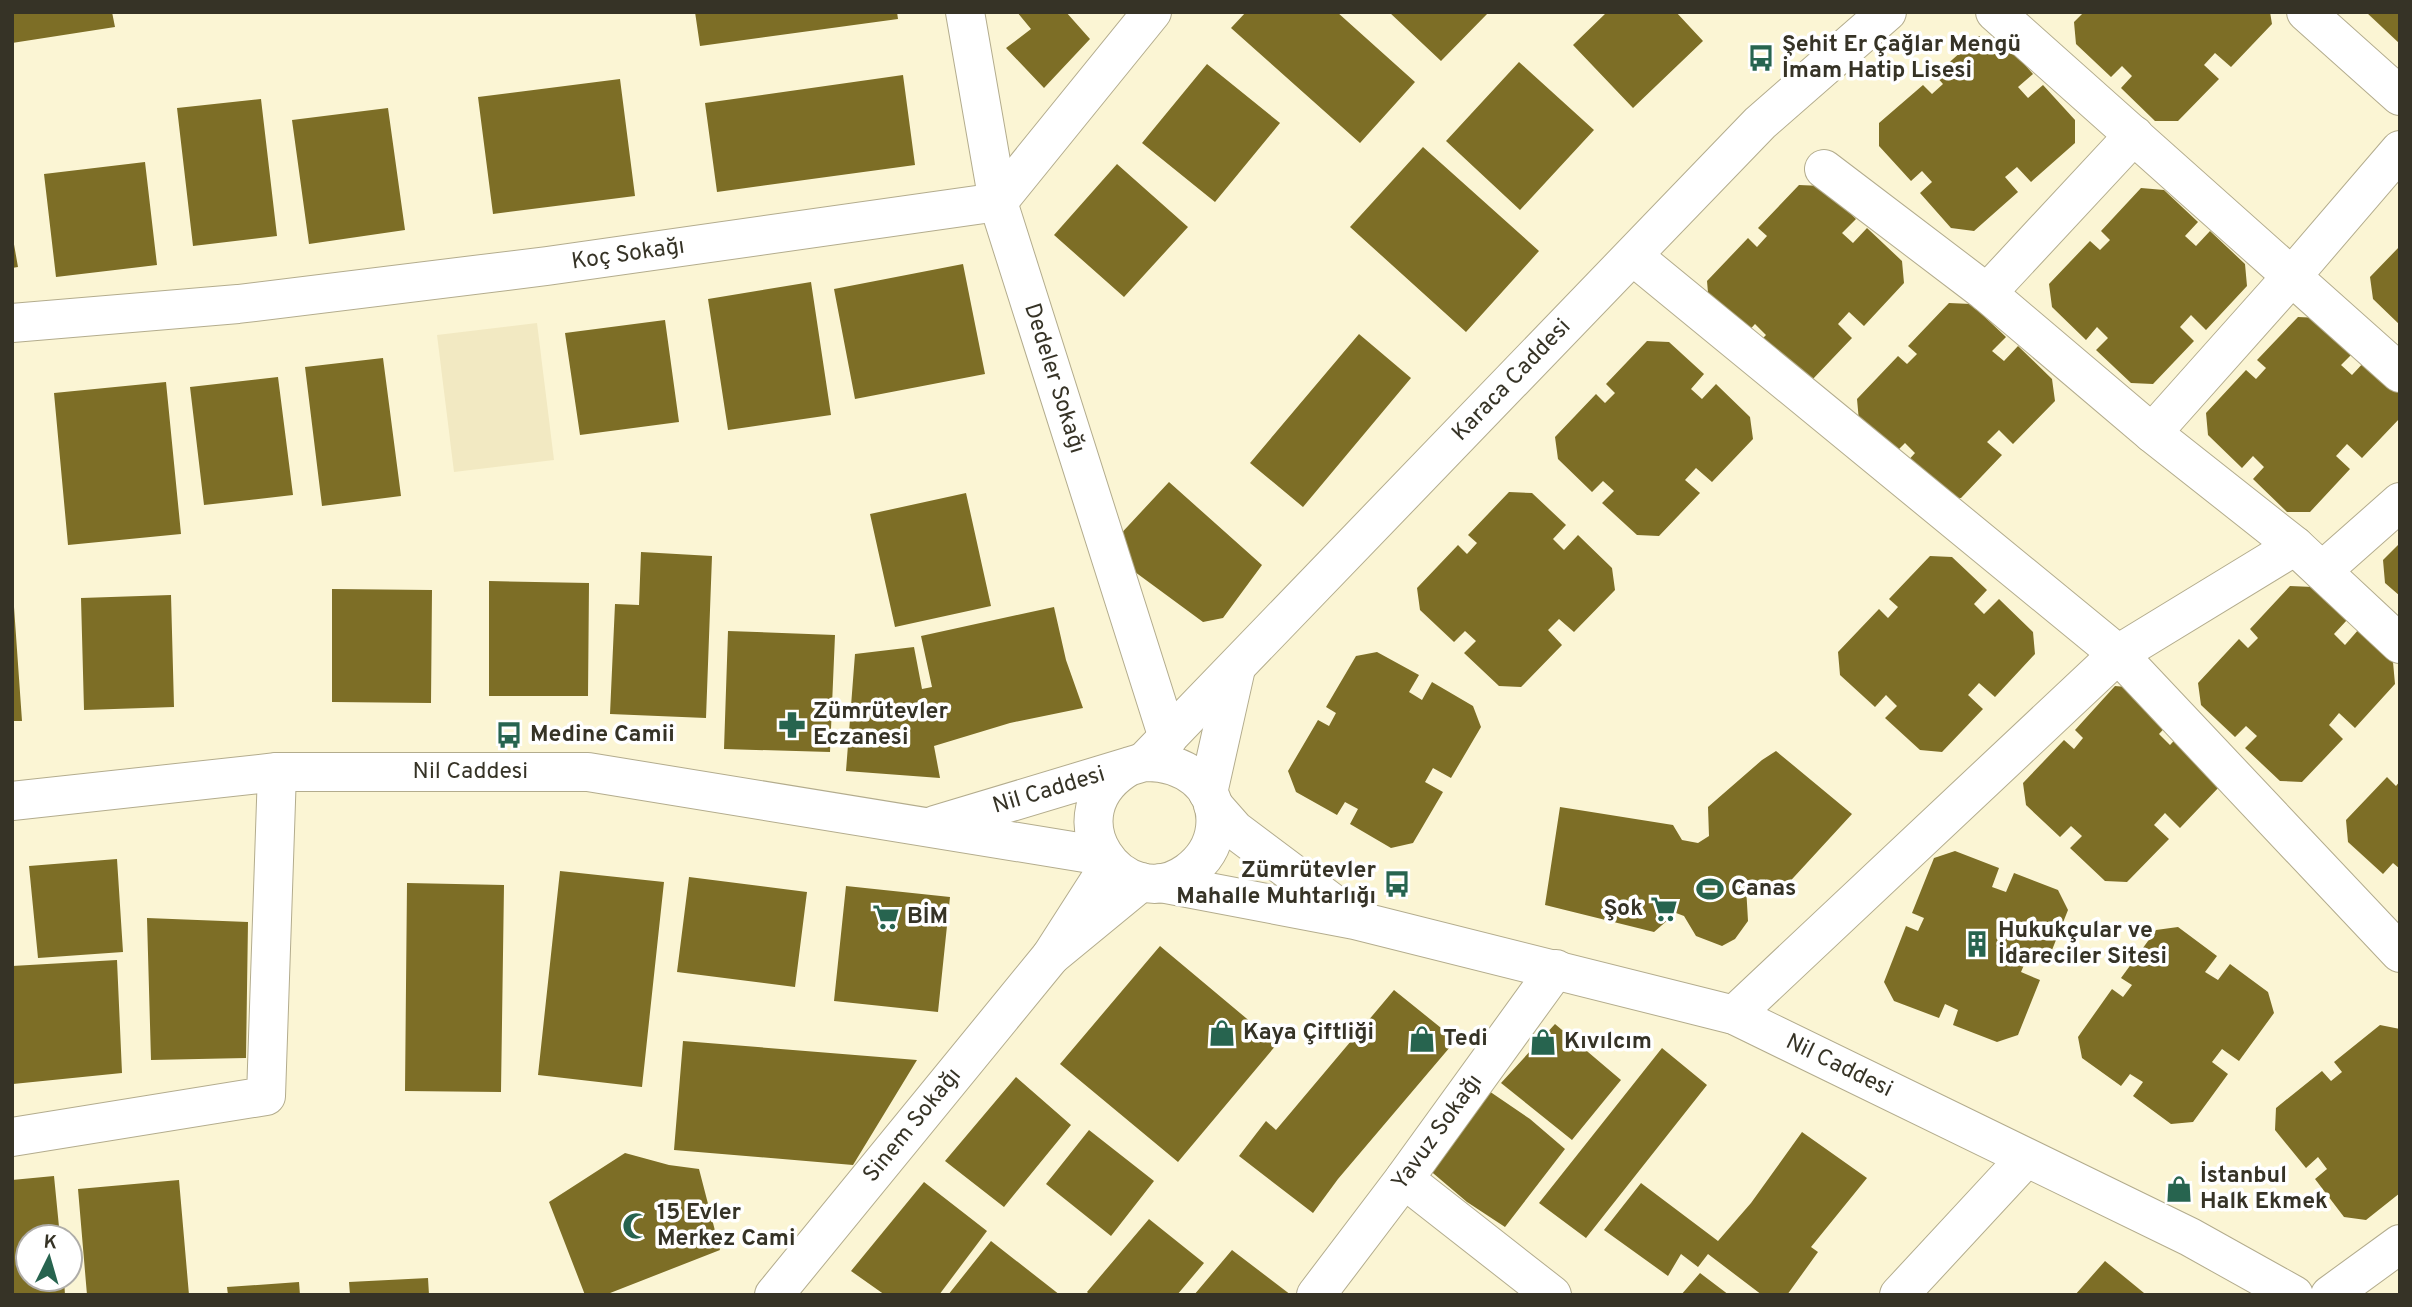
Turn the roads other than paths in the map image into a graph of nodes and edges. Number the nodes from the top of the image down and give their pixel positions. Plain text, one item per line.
1 (965, 12) edge
2 (1152, 12) edge
3 (1887, 12) edge
4 (1995, 12) edge
5 (2306, 12) edge
6 (2400, 96) edge
7 (2134, 135) junction
8 (2400, 150) edge
9 (1824, 169) dead end
10 (998, 202) junction
11 (1633, 256) junction
12 (2292, 276) junction
13 (1987, 293) junction
14 (12, 323) edge
15 (2400, 373) edge
16 (2152, 433) junction
17 (2400, 502) edge
18 (2309, 559) junction
19 (2400, 643) edge
20 (2118, 654) junction
21 (1236, 668) junction
22 (1147, 755) junction
23 (277, 772) junction
24 (1211, 799) junction
25 (12, 801) edge
26 (927, 828) junction
27 (1129, 871) junction
28 (1354, 920) junction
29 (2400, 953) edge
30 (1556, 969) junction
31 (1734, 1015) junction
32 (12, 1137) edge
33 (2026, 1158) junction
34 (1404, 1179) junction
35 (2400, 1244) edge
36 (774, 1295) edge
37 (1316, 1295) edge
38 (1552, 1295) edge
39 (1899, 1295) edge
40 (2294, 1295) edge
41 (2330, 1295) edge

1 - 10 street, Dedeler Sokağı
2 - 10 street
3 - 11 street, Karaca Caddesi
4 - 7 street
5 - 6 street
7 - 12 street
7 - 13 street
8 - 12 street
9 - 13 street
10 - 14 street, Koç Sokağı
10 - 22 street, Dedeler Sokağı
11 - 20 street
11 - 21 street, Karaca Caddesi
12 - 15 street
12 - 16 street
13 - 16 street
16 - 18 street
17 - 18 street
18 - 19 street
18 - 20 street
20 - 29 street
20 - 31 street
21 - 22 street, Karaca Caddesi
21 - 24 street
22 - 24 street, Nil Caddesi
22 - 26 street, Nil Caddesi
22 - 27 street, Nil Caddesi
23 - 25 street, Nil Caddesi
23 - 26 street, Nil Caddesi
23 - 32 street
24 - 27 street
24 - 28 street, Nil Caddesi
26 - 27 street, Nil Caddesi
27 - 28 street, Nil Caddesi
27 - 36 street, Sinem Sokağı
28 - 30 street, Nil Caddesi
30 - 31 street, Nil Caddesi
30 - 34 street, Yavuz Sokağı
31 - 33 street, Nil Caddesi
33 - 39 street
33 - 40 street, Nil Caddesi
34 - 37 street, Yavuz Sokağı
34 - 38 street
35 - 41 street

